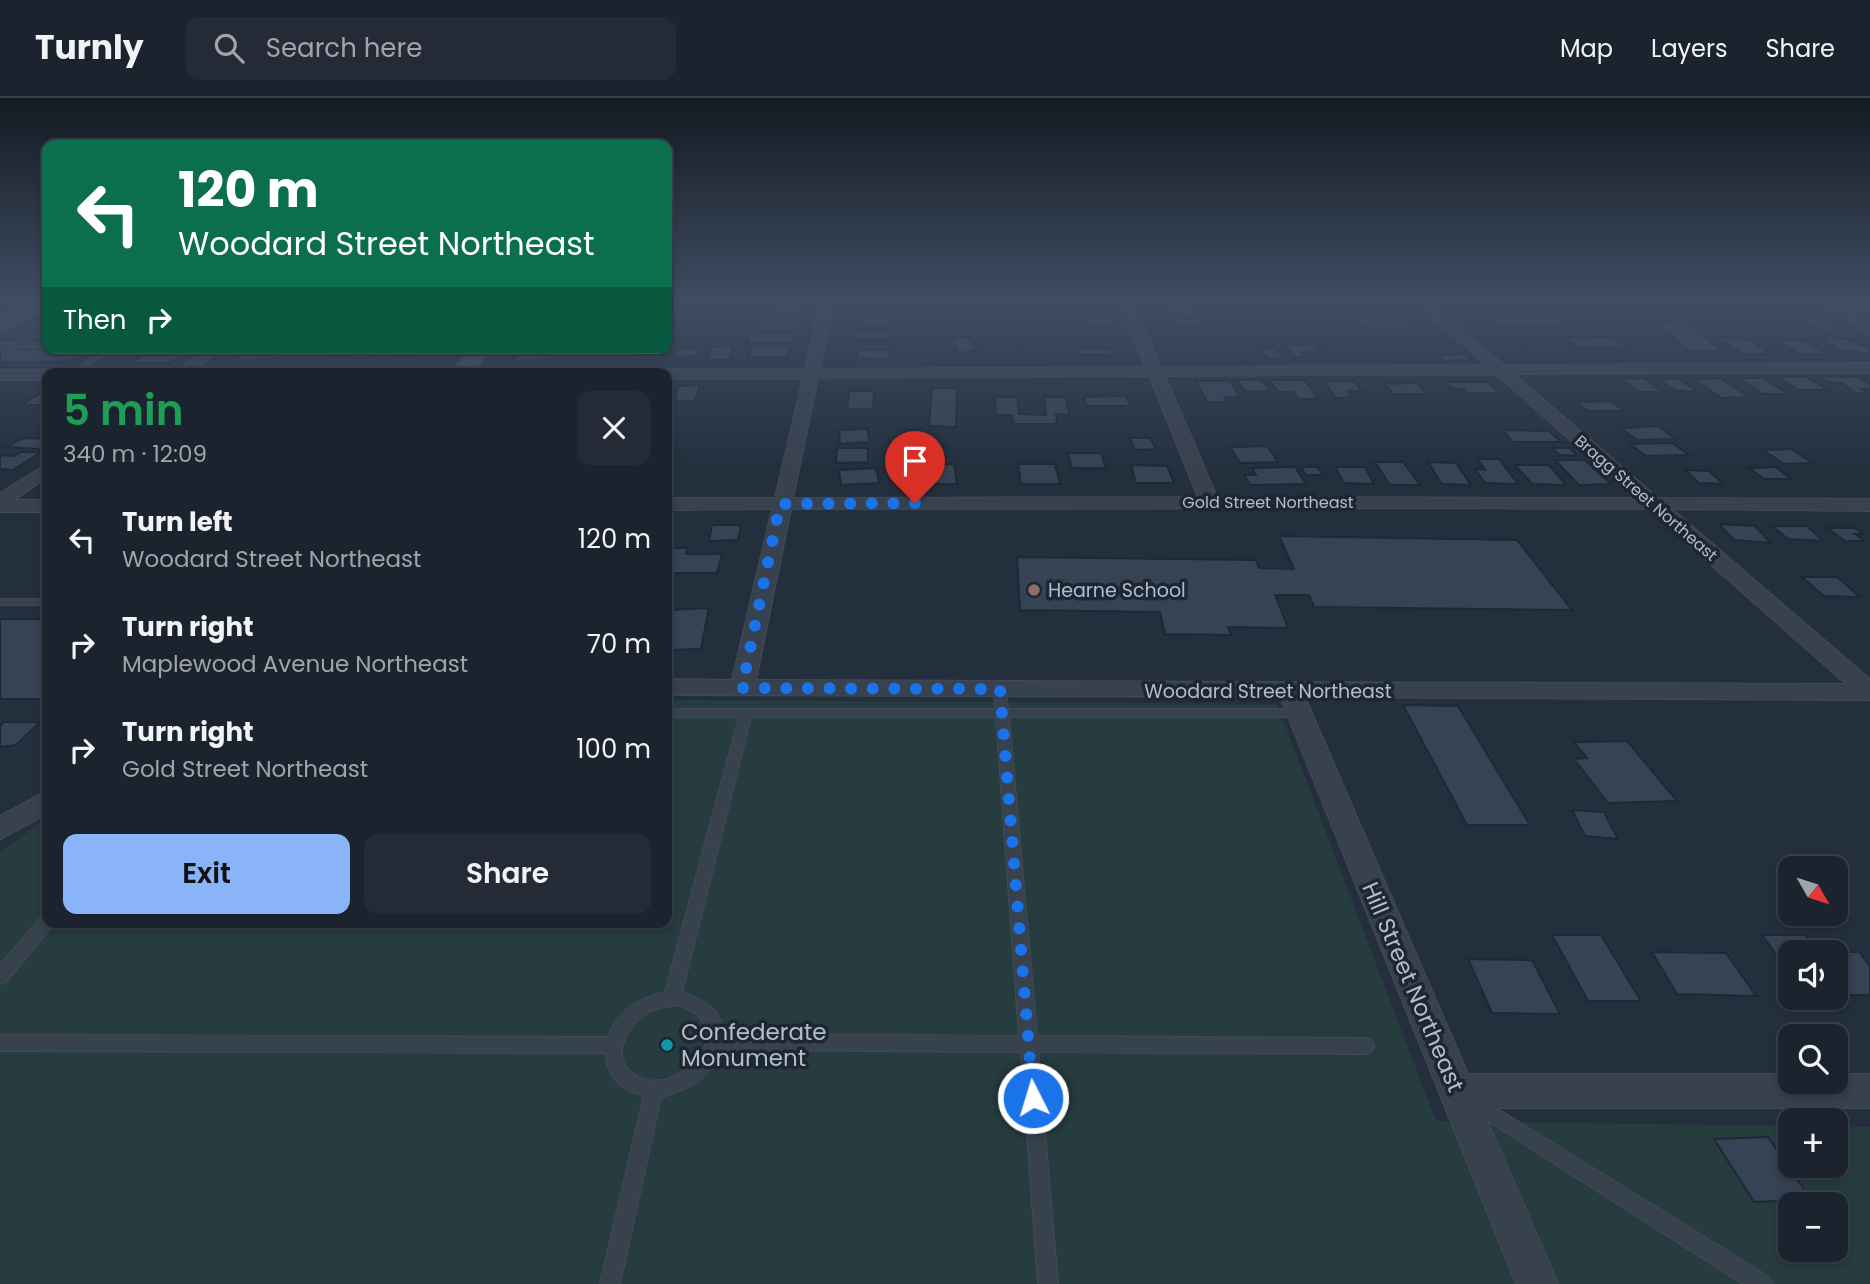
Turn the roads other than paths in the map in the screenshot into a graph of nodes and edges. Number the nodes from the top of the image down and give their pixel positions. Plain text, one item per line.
1 (95, 358) edge
2 (815, 358) edge
3 (1149, 358) edge
4 (1486, 358) edge
5 (80, 368) edge
6 (1870, 368) edge
7 (1499, 370) junction
8 (1155, 372) junction
9 (672, 374) edge
10 (812, 374) junction
11 (0, 375) edge
12 (42, 375) edge
13 (42, 473) edge
14 (1210, 502) junction
15 (0, 504) edge
16 (672, 504) edge
17 (780, 504) junction
18 (1654, 504) junction
19 (1870, 505) edge
20 (42, 506) edge
21 (0, 602) edge
22 (42, 602) edge
23 (672, 687) edge
24 (742, 688) junction
25 (1870, 692) edge
26 (1001, 701) junction
27 (1295, 702) junction
28 (672, 713) edge
29 (746, 713) junction
30 (42, 804) edge
31 (0, 828) edge
32 (42, 927) edge
33 (0, 977) edge
34 (672, 999) junction
35 (715, 1042) junction
36 (0, 1043) edge
37 (1029, 1044) junction
38 (613, 1045) junction
39 (1365, 1046) dead end
40 (654, 1089) junction
41 (1457, 1091) junction
42 (1870, 1091) edge
43 (610, 1284) edge
44 (1048, 1284) edge
45 (1537, 1284) edge
46 (1762, 1284) edge

1 - 5 lane
2 - 10 street
3 - 8 street
4 - 7 street, Bragg Street Northeast
6 - 7 street
7 - 8 street
7 - 18 street, Bragg Street Northeast
8 - 10 street
8 - 14 street
9 - 10 street
10 - 17 street
11 - 12 street
13 - 15 street
14 - 17 street, Gold Street Northeast
14 - 18 street, Gold Street Northeast
15 - 20 street
16 - 17 street, Gold Street Northeast
17 - 24 street
18 - 19 street, Gold Street Northeast
18 - 25 street, Bragg Street Northeast
21 - 22 lane
23 - 24 street, Woodard Street Northeast
24 - 26 street, Woodard Street Northeast
25 - 27 street, Woodard Street Northeast
26 - 27 street, Woodard Street Northeast
26 - 29 lane
26 - 37 lane
27 - 41 street, Hill Street Northeast
28 - 29 lane
29 - 34 lane
30 - 31 street
32 - 33 lane
34 - 35 lane
34 - 38 lane
35 - 37 lane
35 - 40 lane
36 - 38 lane
37 - 39 lane
37 - 44 lane
38 - 40 lane
40 - 43 lane
41 - 42 street
41 - 45 street, Hill Street Northeast
41 - 46 lane

